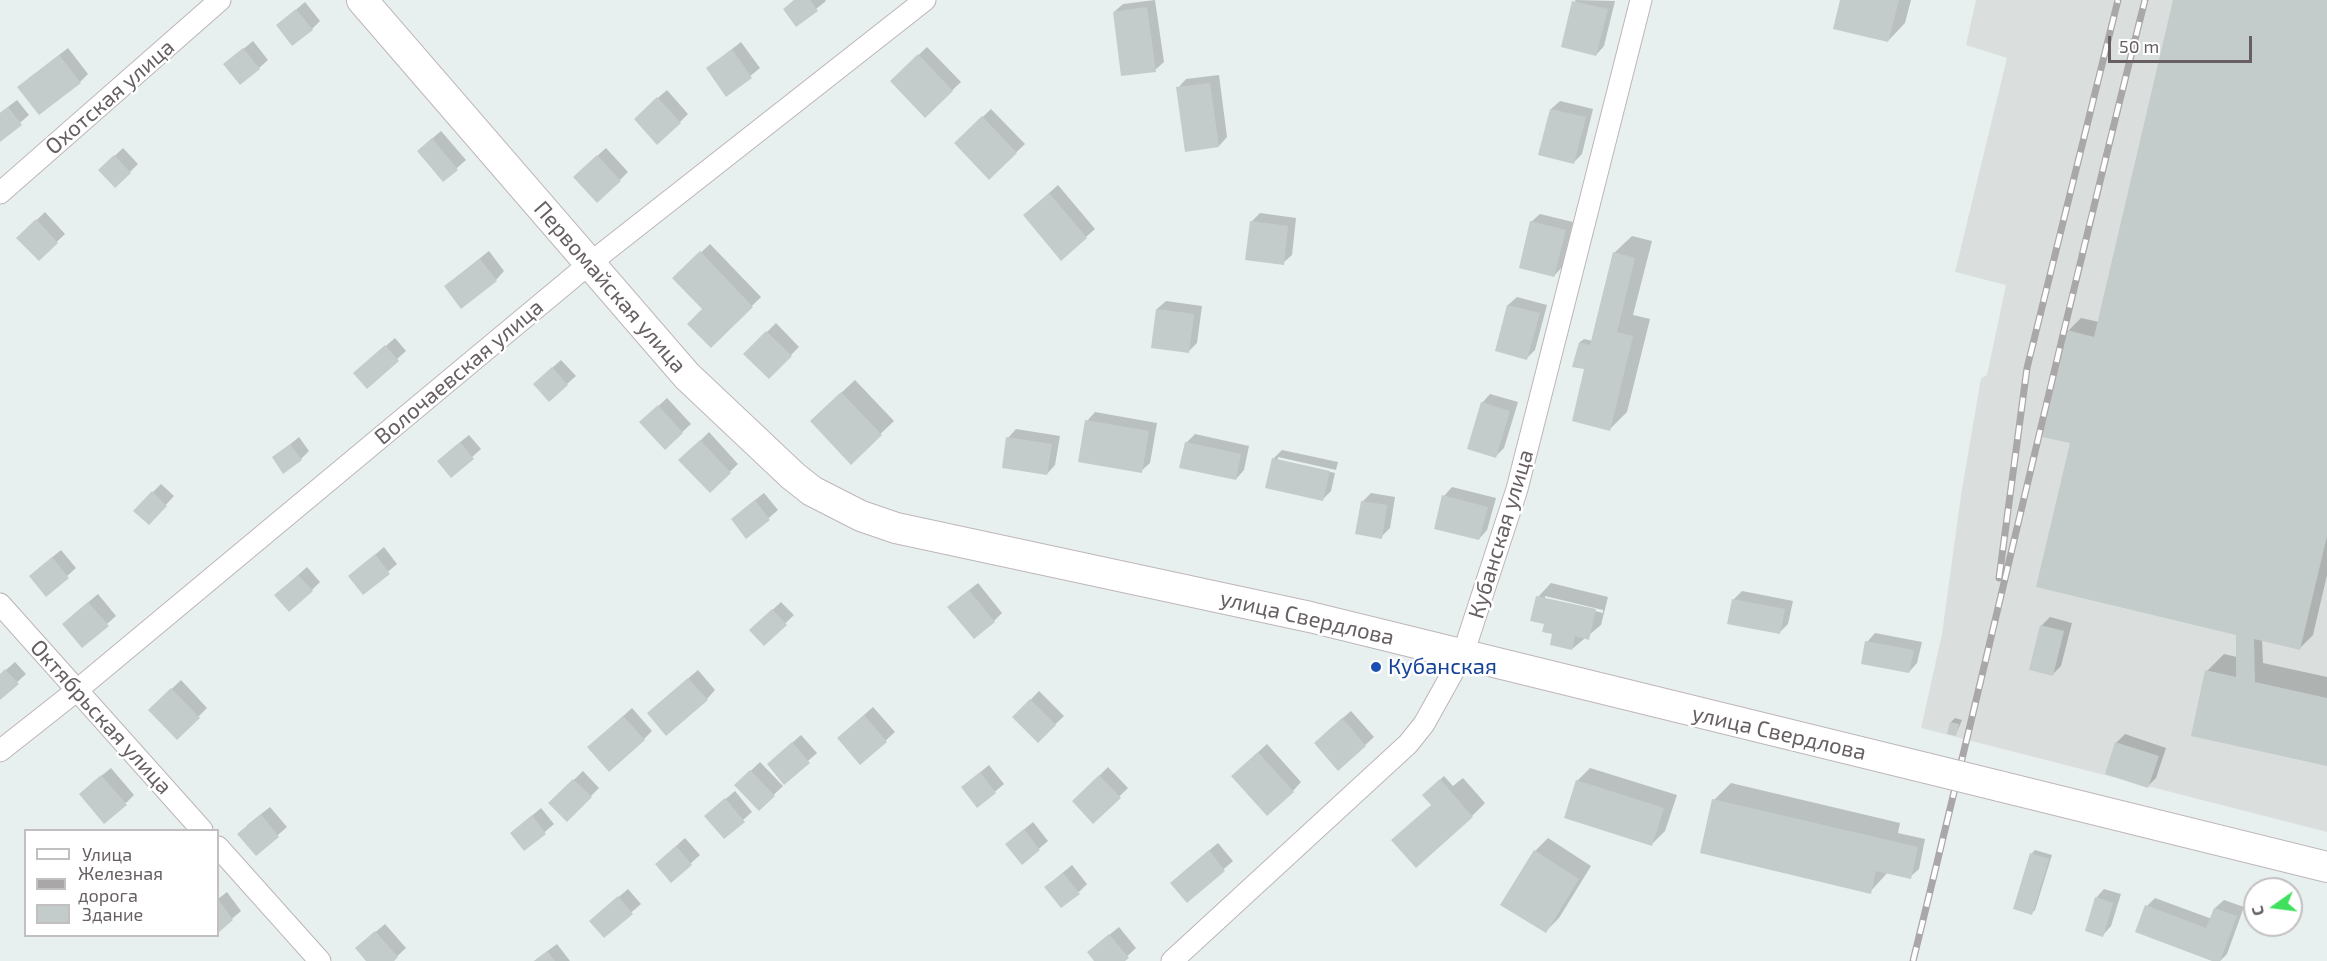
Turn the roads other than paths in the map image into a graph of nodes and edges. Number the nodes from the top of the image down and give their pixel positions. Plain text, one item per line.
1 (220, 0) edge
2 (362, 0) edge
3 (924, 0) edge
4 (1641, 0) edge
5 (0, 193) edge
6 (589, 264) junction
7 (897, 528) joint
8 (0, 604) edge
9 (1463, 654) junction
10 (76, 691) junction
11 (0, 751) edge
12 (200, 829) edge
13 (219, 848) edge
14 (2327, 867) edge
15 (320, 961) edge
16 (1172, 961) edge

1 - 5 street, Охотская улица
2 - 6 main road, Первомайская улица
3 - 6 street, Волочаевская улица
4 - 9 street, Кубанская улица
6 - 7 main road, Первомайская улица
6 - 10 street, Волочаевская улица
7 - 9 main road, улица Свердлова
8 - 10 street, Октябрьская улица
9 - 14 main road, улица Свердлова, bridge
9 - 16 street, Кубанская улица
10 - 11 street, Волочаевская улица
10 - 12 street, Октябрьская улица
13 - 15 street

